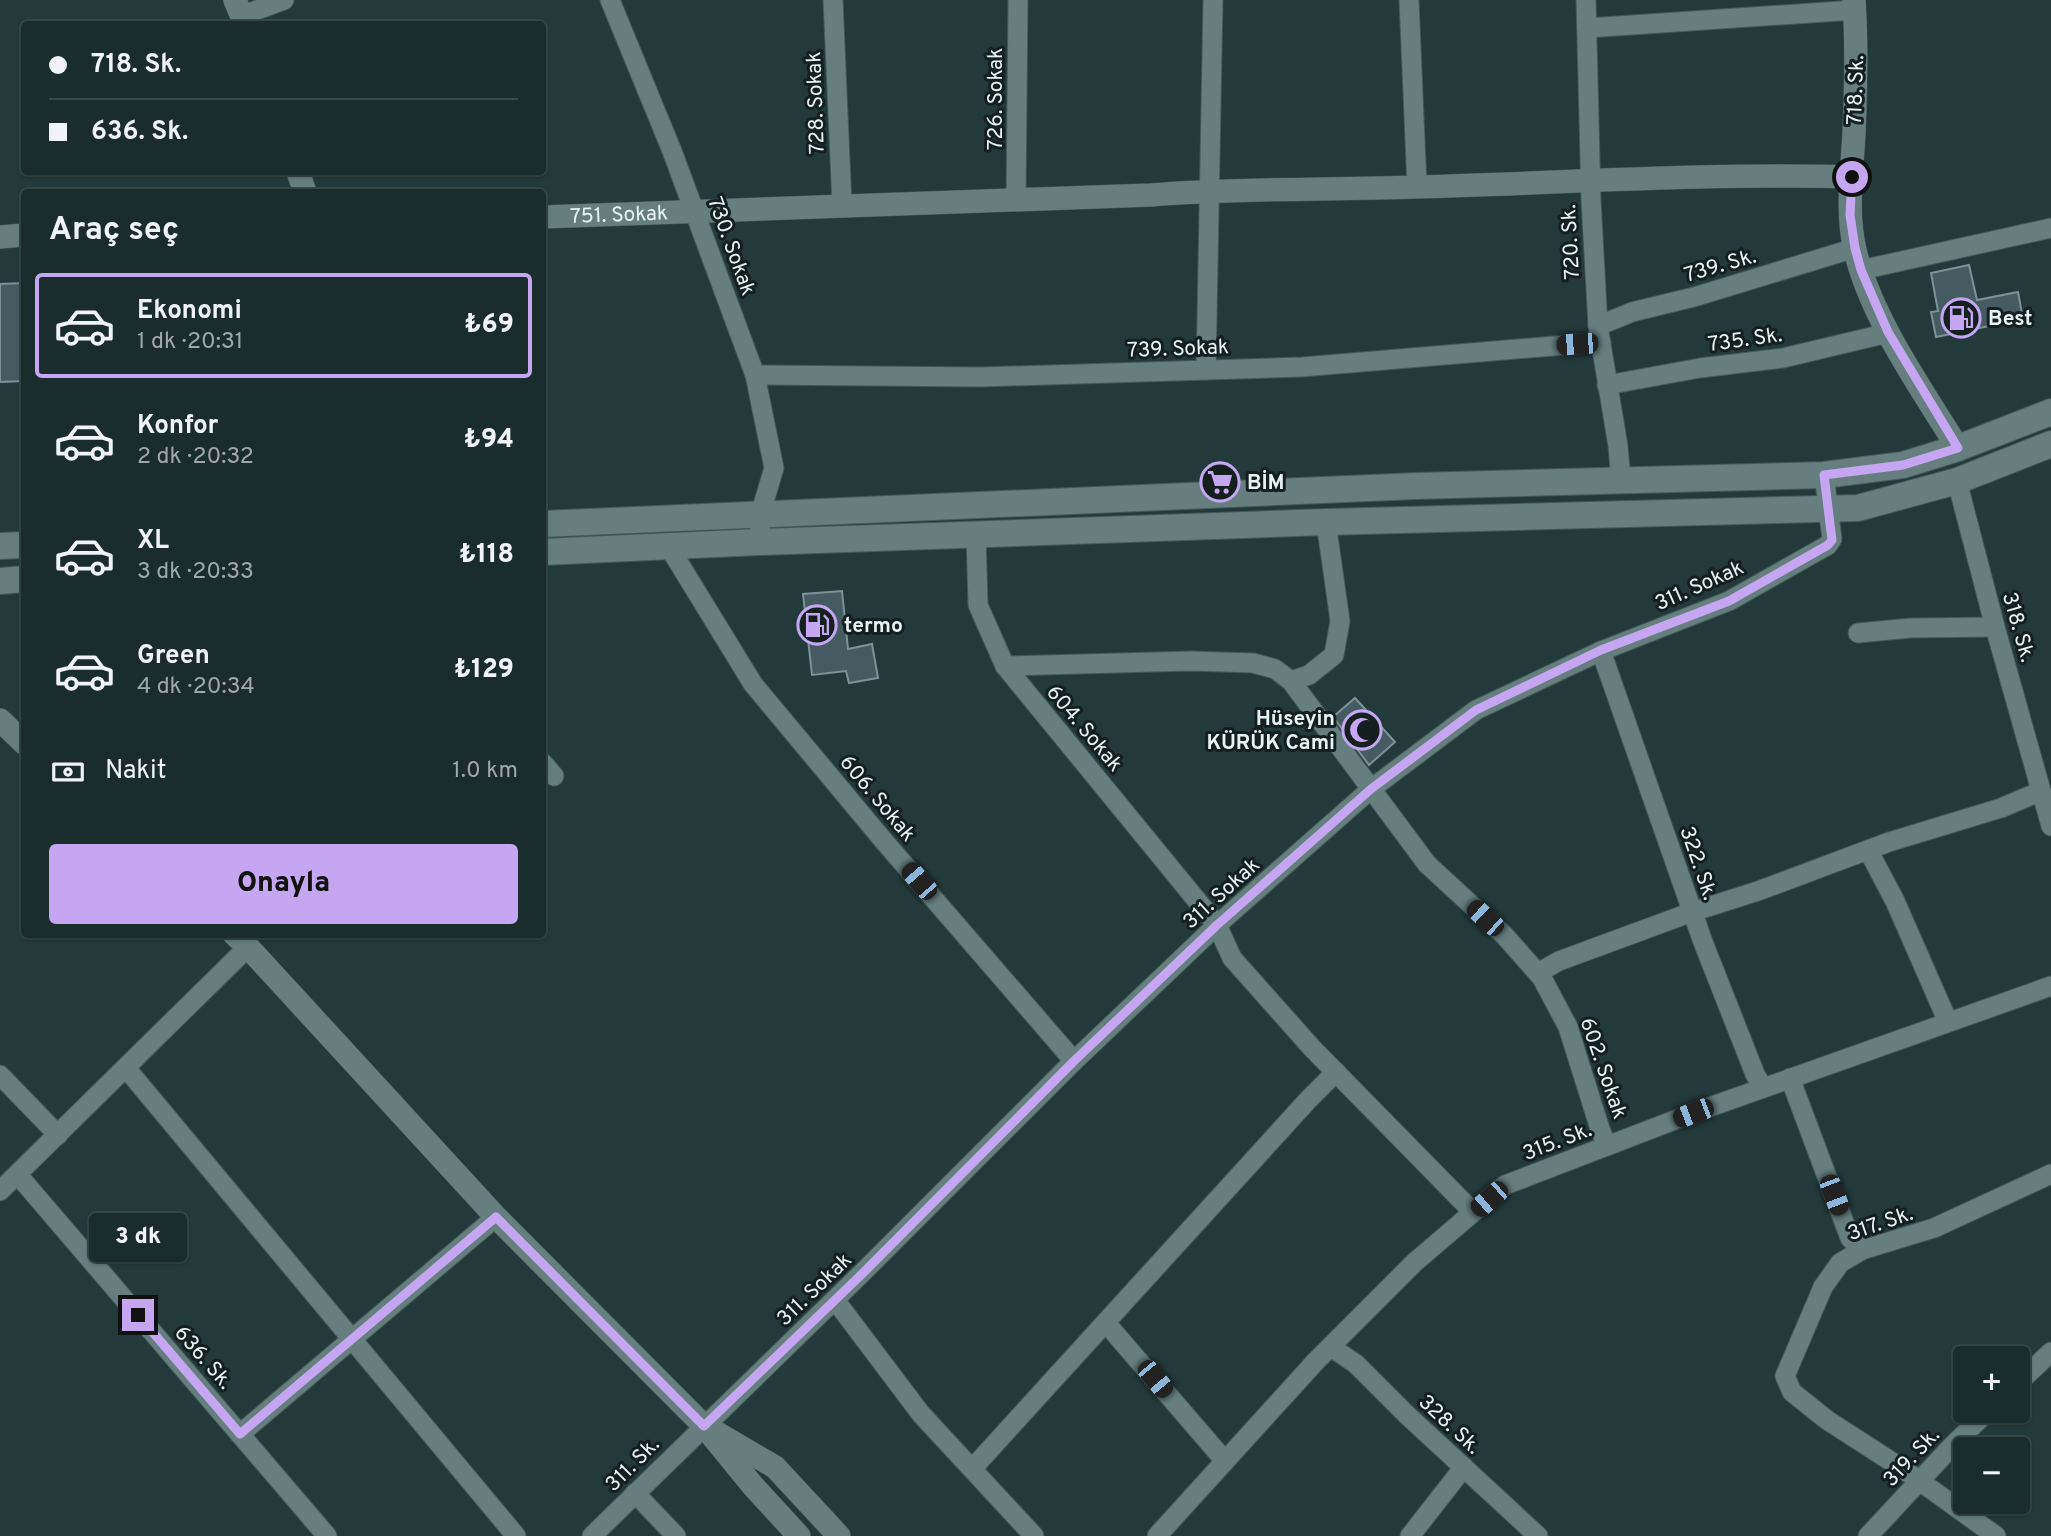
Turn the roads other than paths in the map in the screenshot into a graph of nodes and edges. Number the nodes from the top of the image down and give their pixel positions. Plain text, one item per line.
1 (284, 0) edge
2 (610, 0) edge
3 (834, 0) edge
4 (1018, 0) edge
5 (1213, 0) edge
6 (1409, 0) edge
7 (1586, 0) edge
8 (1855, 5) edge
9 (240, 13) edge
10 (1587, 29) junction
11 (1852, 177) junction
12 (1590, 179) junction
13 (1417, 187) junction
14 (1209, 190) junction
15 (1016, 199) junction
16 (842, 205) junction
17 (695, 212) junction
18 (546, 216) edge
19 (2051, 228) edge
20 (21, 235) edge
21 (0, 237) edge
22 (1858, 259) junction
23 (1888, 332) junction
24 (1599, 334) junction
25 (1206, 370) junction
26 (755, 375) junction
27 (1608, 384) junction
28 (2051, 412) edge
29 (2051, 443) edge
30 (1958, 448) junction
31 (1824, 475) junction
32 (1621, 481) junction
33 (1957, 481) junction
34 (1827, 508) junction
35 (905, 509) junction
36 (760, 515) junction
37 (1326, 522) junction
38 (546, 524) edge
39 (976, 535) junction
40 (894, 538) junction
41 (760, 542) junction
42 (21, 545) edge
43 (0, 546) edge
44 (670, 547) junction
45 (546, 552) edge
46 (21, 579) edge
47 (0, 581) edge
48 (1994, 627) junction
49 (1858, 633) dead end
50 (1601, 650) junction
51 (1004, 666) junction
52 (1291, 681) junction
53 (0, 720) edge
54 (21, 740) edge
55 (1371, 789) junction
56 (2041, 791) junction
57 (2051, 826) edge
58 (1868, 850) junction
59 (1692, 912) junction
60 (1217, 925) junction
61 (241, 941) edge
62 (1538, 974) junction
63 (2051, 986) edge
64 (1948, 1022) junction
65 (1074, 1061) junction
66 (126, 1068) junction
67 (1336, 1072) junction
68 (0, 1074) edge
69 (1790, 1078) junction
70 (1763, 1088) junction
71 (58, 1135) junction
72 (1608, 1146) junction
73 (2051, 1174) edge
74 (18, 1175) junction
75 (0, 1191) edge
76 (1474, 1212) junction
77 (496, 1217) junction
78 (1862, 1251) junction
79 (835, 1300) junction
80 (1106, 1323) junction
81 (353, 1340) junction
82 (1331, 1347) junction
83 (2051, 1352) edge
84 (2030, 1372) edge
85 (1976, 1423) edge
86 (704, 1426) junction
87 (240, 1434) junction
88 (1225, 1461) junction
89 (1464, 1467) junction
90 (972, 1469) junction
91 (1918, 1482) junction
92 (635, 1493) junction
93 (327, 1536) edge
94 (516, 1536) edge
95 (592, 1536) edge
96 (676, 1536) edge
97 (799, 1536) edge
98 (839, 1536) edge
99 (1034, 1536) edge
100 (1157, 1536) edge
101 (1410, 1536) edge
102 (1538, 1536) edge
103 (1868, 1536) edge
104 (1996, 1536) edge

1 - 9 street
2 - 17 street, 730. Sokak
3 - 16 street, 728. Sokak
4 - 15 street, 726. Sokak
5 - 14 street
6 - 13 street
7 - 10 street, 720. Sk.
8 - 10 street
8 - 11 street, 718. Sk.
10 - 12 street, 720. Sk.
11 - 12 street, 751. Sokak
11 - 22 street, 718. Sk.
12 - 13 street, 751. Sokak
12 - 24 street, 720. Sk.
13 - 14 street, 751. Sokak
14 - 15 street, 751. Sokak
14 - 25 street
15 - 16 street, 751. Sokak
16 - 17 street, 751. Sokak
17 - 18 street, 751. Sokak
17 - 26 street, 730. Sokak
19 - 22 street, 739. Sk.
20 - 21 street
22 - 23 street, 718. Sk.
22 - 24 street, 739. Sk.
23 - 27 street, 735. Sk.
23 - 30 street, 718. Sk.
24 - 25 street, 739. Sokak
24 - 27 street, 720. Sk.
25 - 26 street, 739. Sokak
26 - 36 street, 730. Sokak
27 - 32 street, 720. Sk.
28 - 30 main road
29 - 33 main road
30 - 31 main road
31 - 32 main road
31 - 34 street
32 - 35 main road
33 - 34 main road
33 - 48 street, 318. Sk.
34 - 37 main road
34 - 50 street, 311. Sokak
35 - 36 main road
35 - 40 street
36 - 38 main road
36 - 41 street, 730. Sokak
37 - 39 main road
37 - 52 street
39 - 40 main road
39 - 51 street, 604. Sokak
40 - 41 main road
41 - 44 main road
42 - 43 main road
44 - 45 main road
44 - 65 street, 606. Sokak
46 - 47 main road
48 - 49 street
48 - 56 street, 318. Sk.
50 - 55 street, 311. Sokak
50 - 59 street, 322. Sk.
51 - 52 street
51 - 60 street, 604. Sokak
52 - 55 street, 602. Sokak
53 - 54 street
55 - 60 street, 311. Sokak
55 - 62 street, 602. Sokak
56 - 57 street, 318. Sk.
56 - 58 street
58 - 59 street
58 - 64 street
59 - 62 street
59 - 70 street, 322. Sk.
60 - 65 street, 311. Sokak
60 - 67 street, 604. Sokak
61 - 66 street
61 - 77 street
62 - 72 street, 602. Sokak
63 - 64 street, 315. Sk.
64 - 69 street, 315. Sk.
65 - 79 street, 311. Sokak
66 - 71 street
66 - 81 street
67 - 76 street, 604. Sokak
67 - 80 street
68 - 71 street
69 - 70 street, 315. Sk.
69 - 78 street
70 - 72 street, 315. Sk.
71 - 74 street
72 - 76 street, 315. Sk.
73 - 78 street, 317. Sk.
74 - 75 street
74 - 87 street, 636. Sk.
76 - 82 street, 315. Sk.
77 - 81 street
77 - 86 street
78 - 91 street, 317. Sk.
79 - 86 street, 311. Sokak
79 - 90 street
80 - 88 street
80 - 90 street
81 - 87 street
81 - 94 street
82 - 88 street, 315. Sk.
82 - 89 street, 328. Sk.
83 - 84 street
85 - 91 street, 319. Sk.
86 - 92 street, 311. Sk.
86 - 97 street
86 - 98 street
87 - 93 street, 636. Sk.
88 - 100 street, 315. Sk.
89 - 101 street
89 - 102 street, 328. Sk.
90 - 99 street
91 - 103 street, 319. Sk.
91 - 104 street
92 - 95 street, 311. Sk.
92 - 96 street

